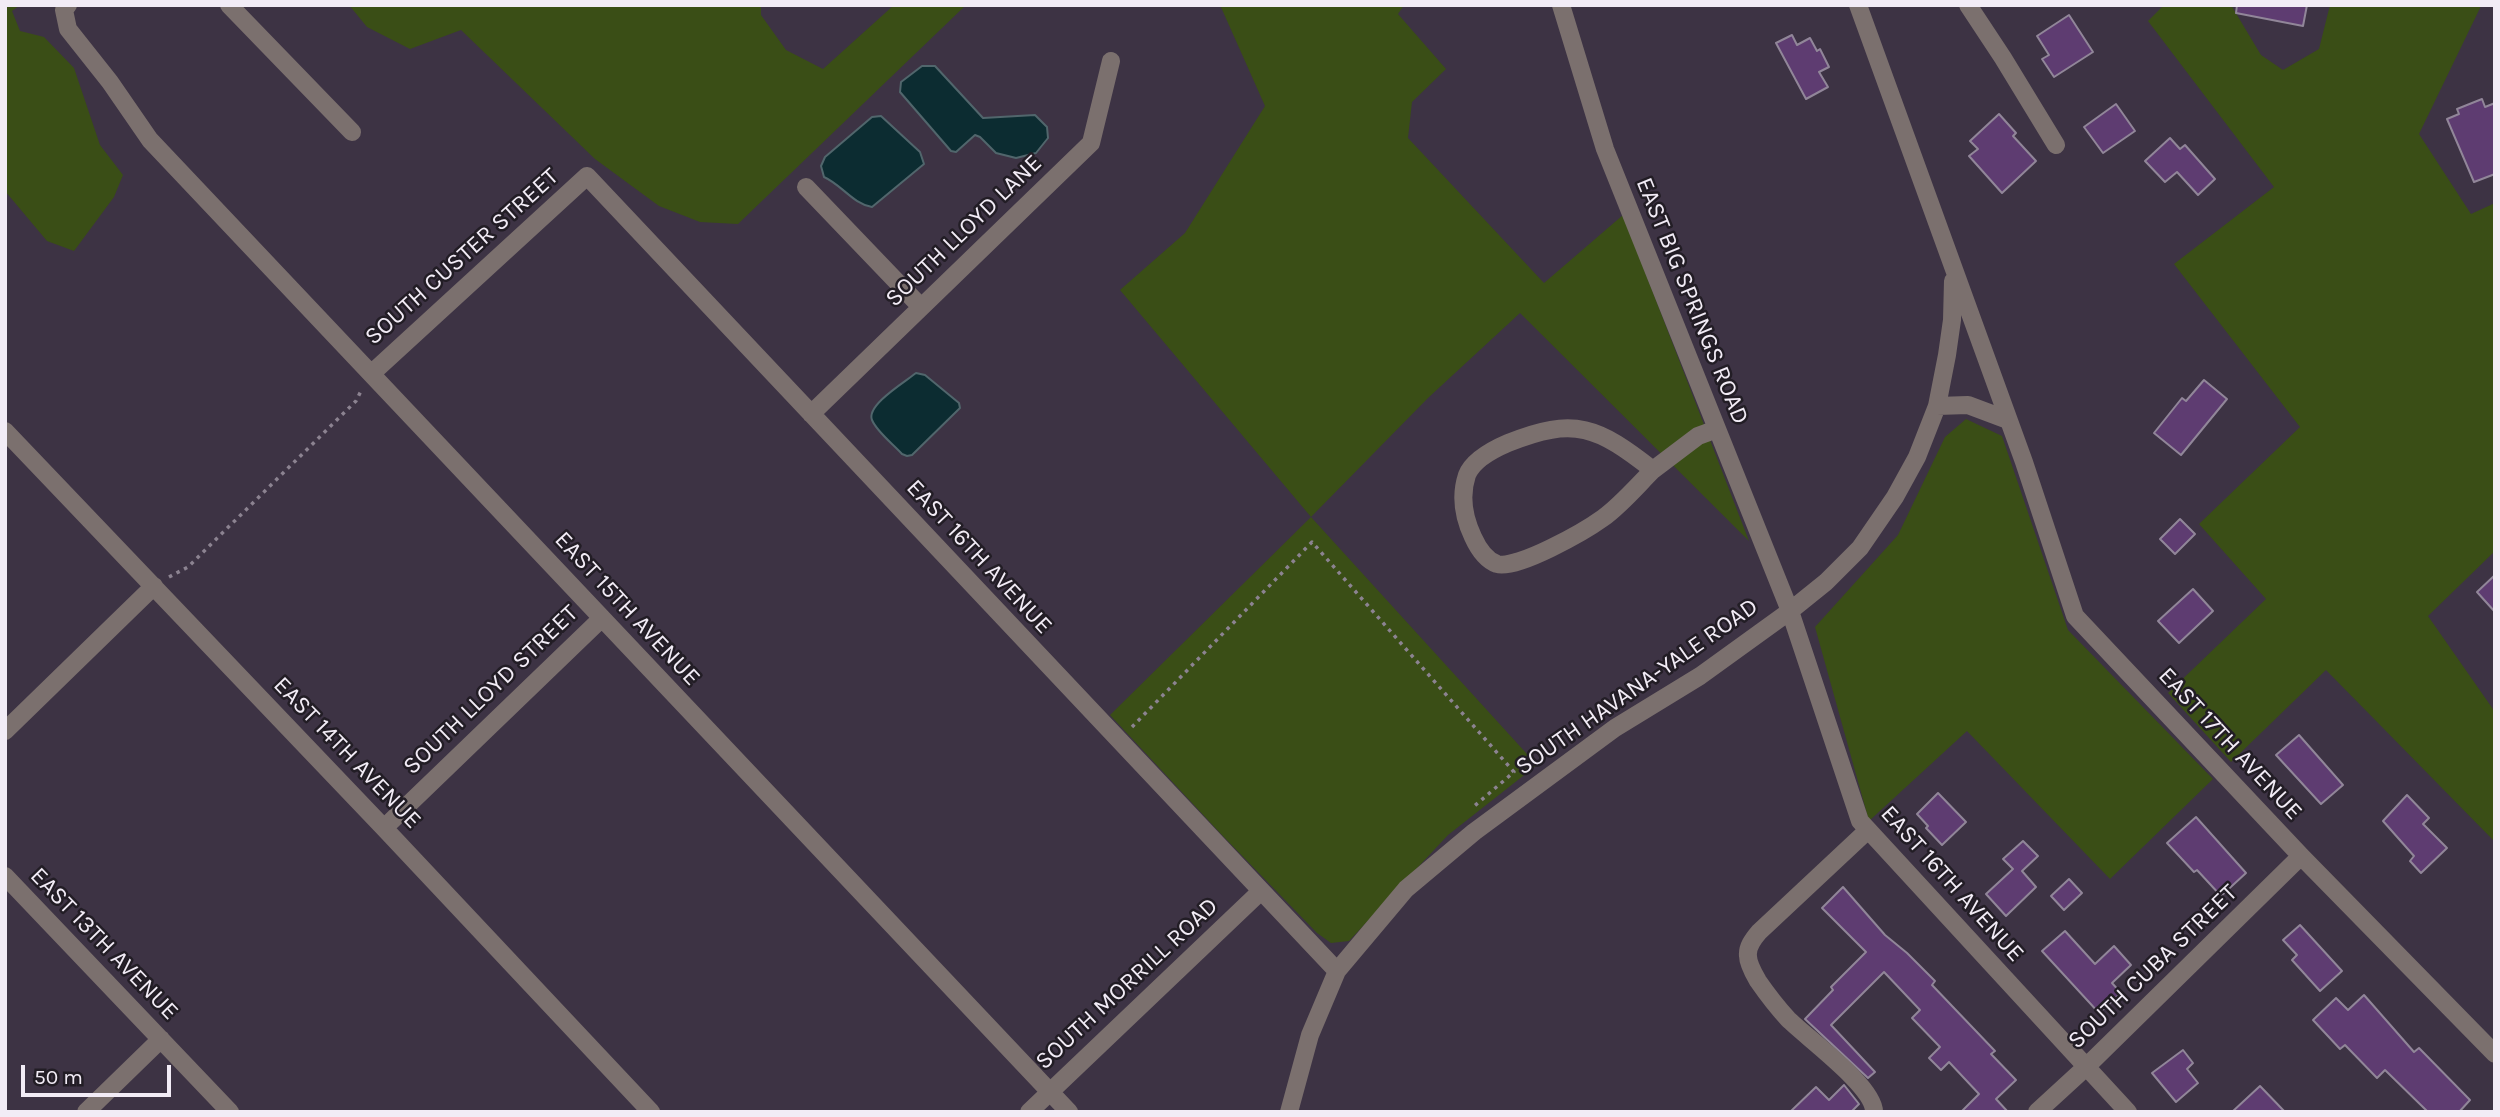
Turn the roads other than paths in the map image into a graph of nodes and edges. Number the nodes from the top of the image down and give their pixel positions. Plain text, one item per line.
1 (68, 5) edge
2 (229, 5) edge
3 (1561, 5) edge
4 (1858, 5) edge
5 (1968, 5) edge
6 (1111, 61) dead end
7 (352, 132) dead end
8 (2056, 145) dead end
9 (587, 176) joint
10 (806, 187) dead end
11 (1953, 271) junction
12 (921, 307) junction
13 (371, 374) junction
14 (1937, 406) junction
15 (811, 414) junction
16 (2007, 420) junction
17 (1717, 429) junction
18 (5, 431) edge
19 (1653, 470) junction
20 (154, 586) junction
21 (1790, 611) junction
22 (602, 618) junction
23 (5, 731) edge
24 (384, 828) junction
25 (1868, 830) junction
26 (2301, 856) junction
27 (5, 876) edge
28 (1260, 892) junction
29 (1337, 971) junction
30 (161, 1039) junction
31 (2495, 1054) edge
32 (2086, 1067) junction
33 (1049, 1091) junction
34 (228, 1110) edge
35 (86, 1112) edge
36 (651, 1112) edge
37 (1029, 1112) edge
38 (1069, 1112) edge
39 (1289, 1112) edge
40 (1874, 1112) edge
41 (2037, 1112) edge
42 (2128, 1112) edge

1 - 13 street, EAST 15TH AVENUE
2 - 7 street
3 - 17 street, EAST BIG SPRINGS ROAD
4 - 11 street, EAST 17TH AVENUE
5 - 8 street
6 - 12 street, SOUTH LLOYD LANE
9 - 13 street, SOUTH CUSTER STREET
9 - 15 street, EAST 16TH AVENUE
10 - 12 street
11 - 14 street, SOUTH HAVANA-YALE ROAD
11 - 16 street, EAST 17TH AVENUE
12 - 15 street, SOUTH LLOYD LANE
13 - 22 street, EAST 15TH AVENUE
14 - 16 street
14 - 21 street, SOUTH HAVANA-YALE ROAD
15 - 28 street, EAST 16TH AVENUE
16 - 26 street, EAST 17TH AVENUE
17 - 19 street
17 - 21 street, EAST BIG SPRINGS ROAD
18 - 20 street, EAST 14TH AVENUE
19 - 19 street
20 - 23 street
20 - 24 street, EAST 14TH AVENUE
21 - 25 street, EAST 16TH AVENUE
21 - 29 street, SOUTH HAVANA-YALE ROAD
22 - 24 street, SOUTH LLOYD STREET
22 - 33 street, EAST 15TH AVENUE
24 - 36 street, EAST 14TH AVENUE
25 - 32 street, EAST 16TH AVENUE
25 - 40 street
26 - 31 street, EAST 17TH AVENUE
26 - 32 street, SOUTH CUBA STREET
27 - 30 street, EAST 13TH AVENUE
28 - 29 street, EAST 16TH AVENUE
28 - 33 street, SOUTH MORRILL ROAD
29 - 39 street, SOUTH HAVANA-YALE ROAD
30 - 34 street, EAST 13TH AVENUE
30 - 35 street
32 - 41 street, SOUTH CUBA STREET
32 - 42 street, EAST 16TH AVENUE
33 - 37 street, SOUTH MORRILL ROAD
33 - 38 street, EAST 15TH AVENUE

